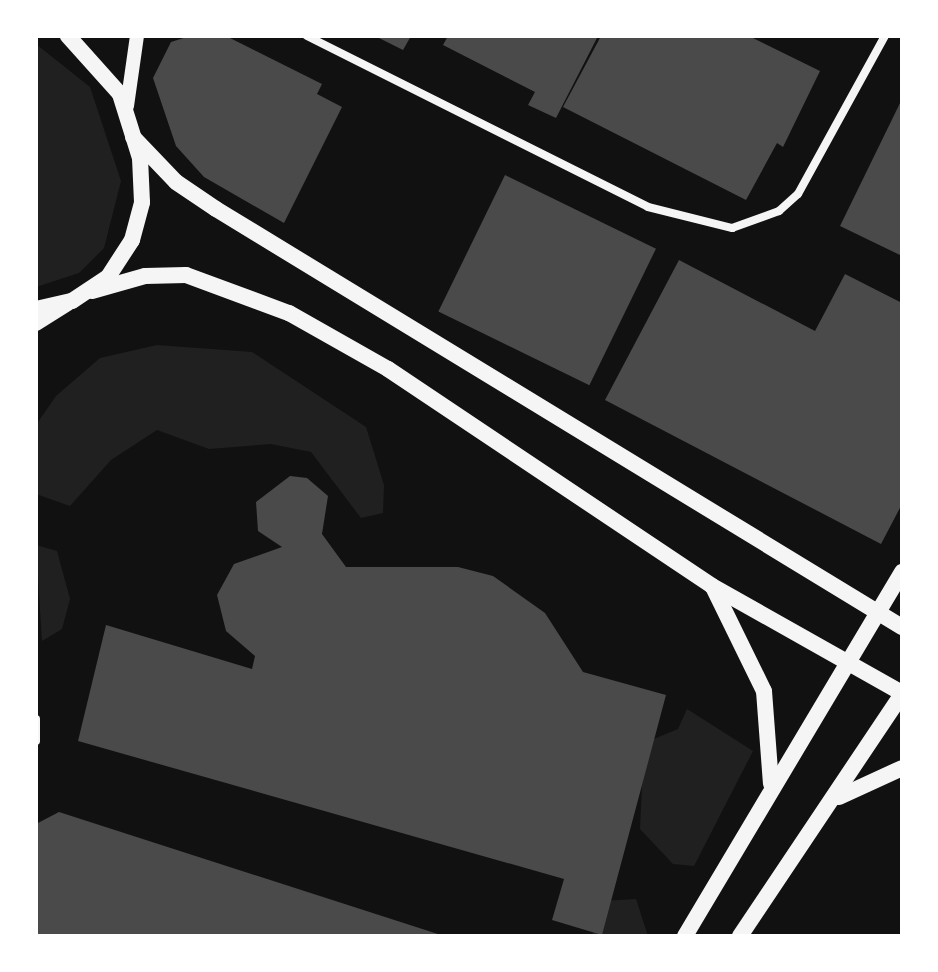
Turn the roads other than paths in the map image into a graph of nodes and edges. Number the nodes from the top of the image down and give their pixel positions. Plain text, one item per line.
1 (68, 36) edge
2 (137, 36) edge
3 (307, 36) edge
4 (885, 36) edge
5 (128, 115) junction
6 (133, 137) junction
7 (92, 291) junction
8 (72, 301) junction
9 (36, 309) edge
10 (36, 324) edge
11 (902, 572) edge
12 (712, 586) junction
13 (877, 613) junction
14 (902, 627) edge
15 (847, 664) junction
16 (902, 694) edge
17 (36, 719) edge
18 (36, 741) edge
19 (902, 768) edge
20 (771, 785) junction
21 (834, 800) junction
22 (685, 936) edge
23 (740, 936) edge

1 - 5 main road
2 - 5 street
3 - 4 street
5 - 6 main road
6 - 7 main road
6 - 13 main road
7 - 8 main road
7 - 12 main road
8 - 9 main road
8 - 10 street
11 - 13 main road
12 - 15 main road
12 - 20 main road
13 - 14 main road
13 - 15 main road
15 - 16 main road
15 - 20 main road
16 - 21 main road
17 - 18 street
19 - 21 main road
20 - 22 main road
21 - 23 main road

